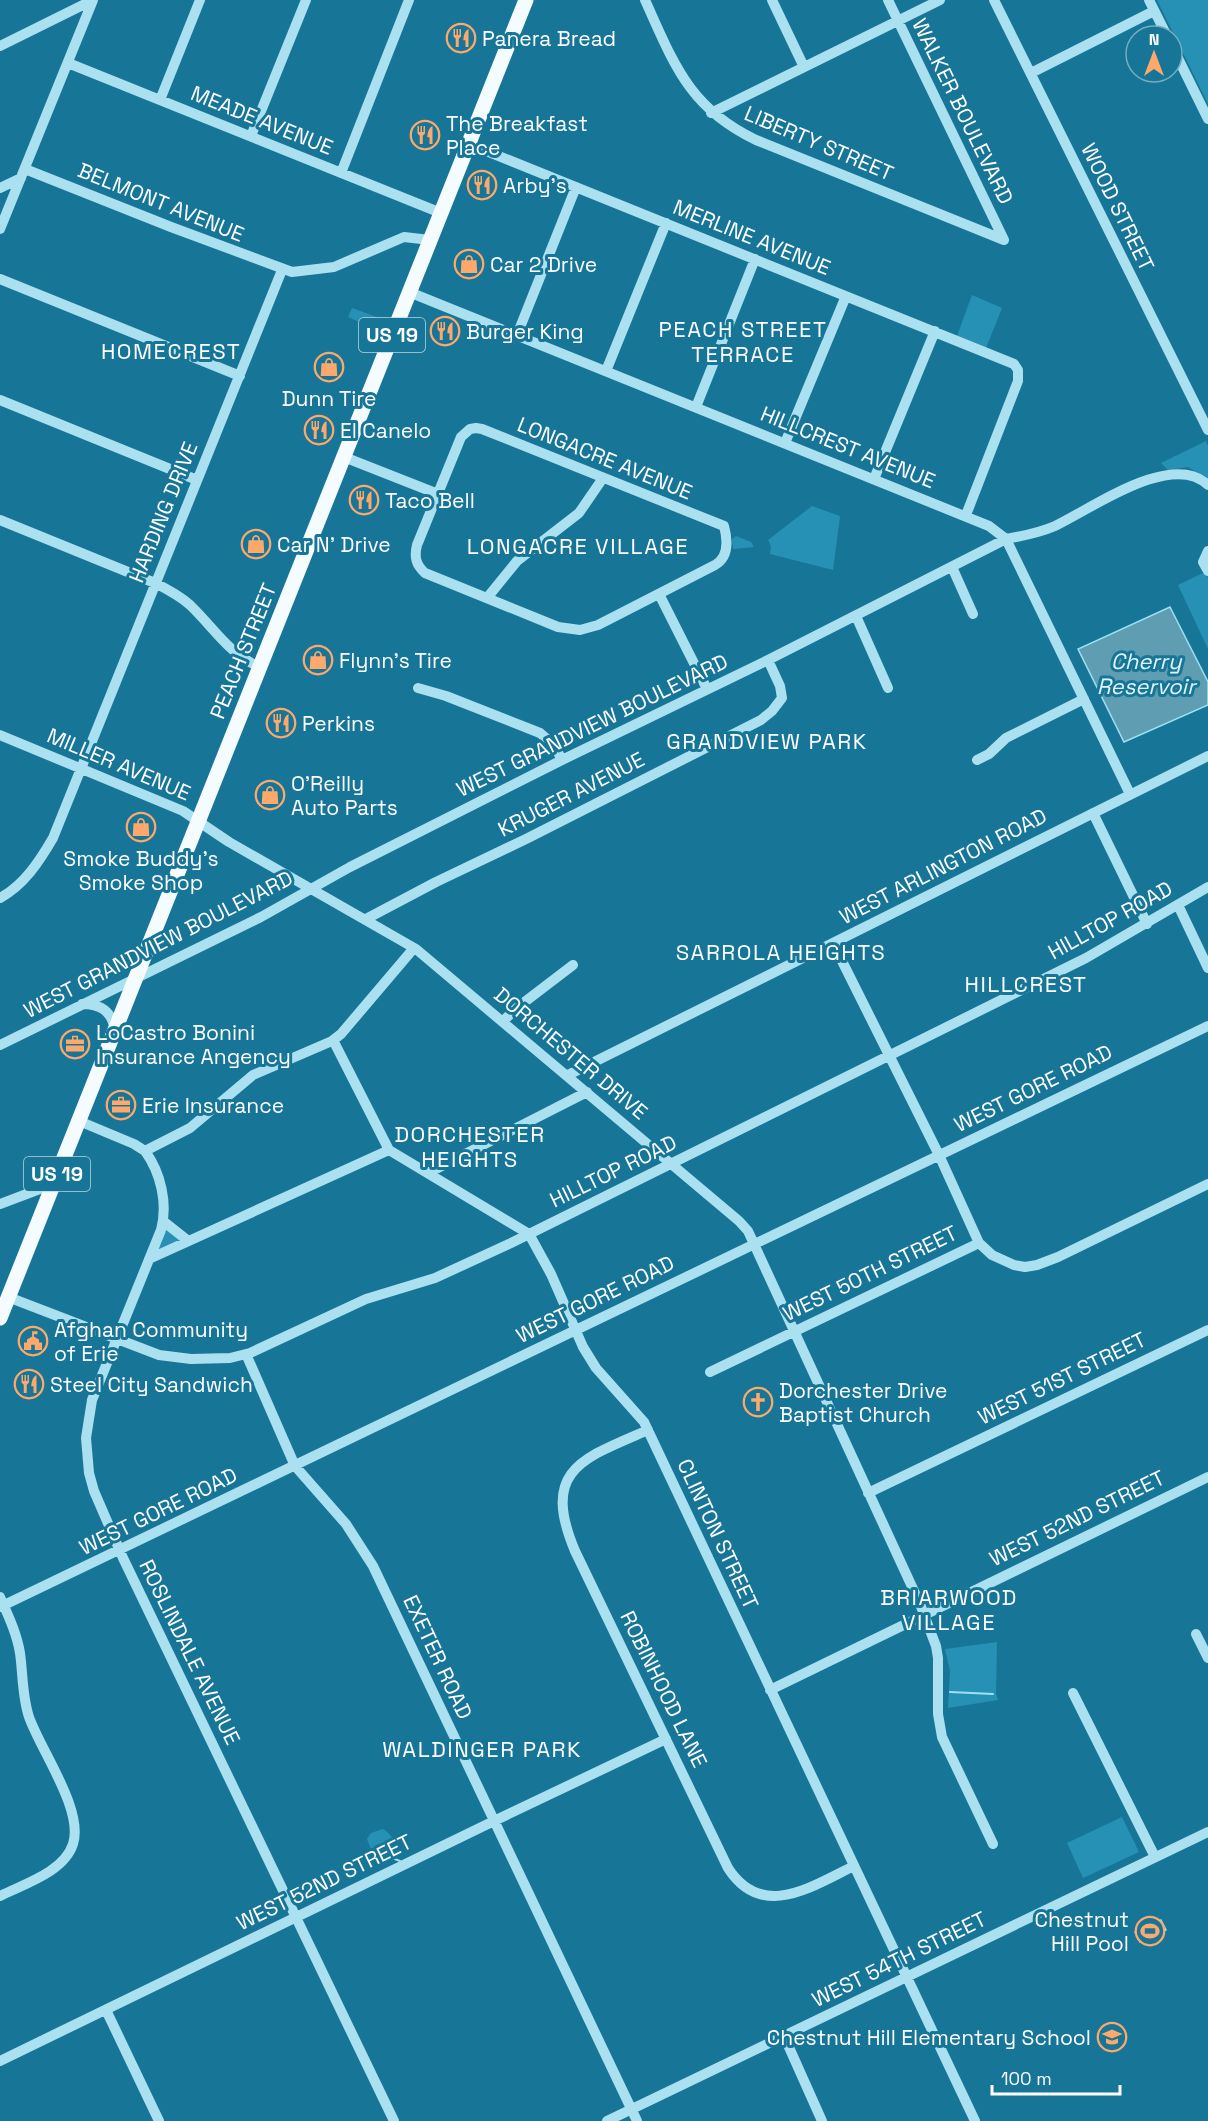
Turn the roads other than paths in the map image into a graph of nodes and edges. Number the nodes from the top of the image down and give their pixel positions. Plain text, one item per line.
1 (93, 0) edge
2 (200, 0) edge
3 (306, 0) edge
4 (409, 0) edge
5 (526, 0) edge
6 (645, 0) edge
7 (772, 0) edge
8 (888, 0) edge
9 (940, 0) edge
10 (994, 0) edge
11 (1149, 0) edge
12 (1154, 11) junction
13 (898, 21) junction
14 (1161, 24) edge
15 (0, 45) edge
16 (68, 63) junction
17 (804, 68) junction
18 (1184, 70) edge
19 (1031, 73) junction
20 (160, 100) junction
21 (711, 113) junction
22 (1208, 118) edge
23 (251, 136) junction
24 (469, 144) junction
25 (23, 173) junction
26 (341, 173) junction
27 (0, 188) edge
28 (576, 188) junction
29 (441, 213) junction
30 (666, 223) junction
31 (0, 229) edge
32 (430, 240) junction
33 (1004, 240) joint
34 (755, 259) junction
35 (282, 270) junction
36 (0, 279) edge
37 (409, 292) junction
38 (846, 296) junction
39 (935, 331) junction
40 (517, 335) junction
41 (606, 371) junction
42 (240, 376) junction
43 (0, 400) edge
44 (696, 407) junction
45 (1208, 430) edge
46 (785, 443) junction
47 (344, 457) junction
48 (603, 478) junction
49 (874, 478) junction
50 (197, 480) junction
51 (1208, 485) edge
52 (438, 494) junction
53 (966, 515) junction
54 (0, 520) edge
55 (1006, 539) junction
56 (1208, 551) edge
57 (952, 567) junction
58 (1208, 571) edge
59 (155, 583) junction
60 (659, 594) junction
61 (487, 598) junction
62 (973, 614) dead end
63 (856, 616) junction
64 (768, 660) junction
65 (259, 667) junction
66 (418, 688) dead end
67 (888, 688) dead end
68 (707, 689) junction
69 (1084, 699) junction
70 (0, 735) edge
71 (1208, 756) edge
72 (562, 760) junction
73 (977, 760) dead end
74 (81, 768) junction
75 (1130, 794) junction
76 (1093, 813) junction
77 (198, 822) junction
78 (1208, 887) edge
79 (313, 888) junction
80 (0, 898) edge
81 (1178, 905) junction
82 (366, 919) junction
83 (1147, 924) junction
84 (833, 943) junction
85 (414, 948) junction
86 (573, 965) dead end
87 (1208, 968) edge
88 (136, 978) junction
89 (82, 1004) junction
90 (503, 1021) junction
91 (1208, 1026) edge
92 (115, 1029) junction
93 (333, 1040) junction
94 (0, 1045) edge
95 (890, 1055) junction
96 (568, 1075) junction
97 (587, 1092) junction
98 (78, 1121) junction
99 (388, 1150) junction
100 (145, 1151) junction
101 (939, 1155) junction
102 (672, 1164) junction
103 (428, 1173) junction
104 (53, 1184) junction
105 (1208, 1184) edge
106 (0, 1204) edge
107 (163, 1221) junction
108 (529, 1234) junction
109 (187, 1240) junction
110 (979, 1243) junction
111 (753, 1244) junction
112 (149, 1259) junction
113 (8, 1297) junction
114 (0, 1318) edge
115 (576, 1330) junction
116 (1208, 1330) edge
117 (793, 1332) junction
118 (117, 1338) junction
119 (246, 1354) junction
120 (710, 1372) dead end
121 (648, 1430) junction
122 (295, 1466) junction
123 (1208, 1477) edge
124 (868, 1493) junction
125 (120, 1551) junction
126 (1, 1603) edge
127 (924, 1614) junction
128 (1196, 1634) dead end
129 (1208, 1658) edge
130 (770, 1690) junction
131 (1073, 1693) dead end
132 (666, 1739) junction
133 (494, 1821) junction
134 (1208, 1832) edge
135 (993, 1844) dead end
136 (1155, 1857) junction
137 (854, 1866) junction
138 (0, 1896) edge
139 (296, 1918) junction
140 (907, 1977) junction
141 (106, 2010) junction
142 (784, 2036) junction
143 (0, 2061) edge
144 (631, 2109) junction
145 (159, 2121) edge
146 (394, 2121) edge
147 (607, 2121) edge
148 (637, 2121) edge
149 (822, 2121) edge
150 (975, 2121) edge

1 - 15 street
1 - 16 street
2 - 20 street
3 - 23 street
4 - 26 street
5 - 24 main road, PEACH STREET / US 19
6 - 21 street, LIBERTY STREET
7 - 17 street
8 - 13 street, WALKER BOULEVARD
9 - 13 street
10 - 19 street, WOOD STREET
11 - 12 street
12 - 14 street
12 - 19 street
13 - 17 street
13 - 33 street, WALKER BOULEVARD
16 - 20 street, MEADE AVENUE
16 - 25 street
17 - 21 street
18 - 22 street
19 - 45 street, WOOD STREET
20 - 23 street, MEADE AVENUE
21 - 33 street, LIBERTY STREET
23 - 26 street, MEADE AVENUE
24 - 28 street, MERLINE AVENUE
24 - 29 main road, PEACH STREET / US 19
25 - 27 street
25 - 31 street
25 - 35 street, BELMONT AVENUE
26 - 29 street, MEADE AVENUE
28 - 30 street, MERLINE AVENUE
28 - 40 street
29 - 32 main road, PEACH STREET / US 19
30 - 34 street, MERLINE AVENUE
30 - 41 street
32 - 35 street
32 - 37 main road, PEACH STREET / US 19
34 - 38 street, MERLINE AVENUE
34 - 44 street
35 - 42 street, HARDING DRIVE
36 - 42 street
37 - 40 street, HILLCREST AVENUE
37 - 47 main road, PEACH STREET / US 19
38 - 39 street, MERLINE AVENUE
38 - 46 street
39 - 49 street
39 - 53 street, MERLINE AVENUE
40 - 41 street, HILLCREST AVENUE
41 - 44 street, HILLCREST AVENUE
42 - 50 street, HARDING DRIVE
43 - 50 street
44 - 46 street, HILLCREST AVENUE
46 - 49 street, HILLCREST AVENUE
47 - 52 street
47 - 65 main road, PEACH STREET / US 19
48 - 52 street, LONGACRE AVENUE
48 - 60 street, LONGACRE AVENUE
48 - 61 street
49 - 53 street, HILLCREST AVENUE
50 - 59 street, HARDING DRIVE
51 - 55 street, WEST GRANDVIEW BOULEVARD
52 - 61 street
53 - 55 street, HILLCREST AVENUE
54 - 59 street
55 - 57 street, WEST GRANDVIEW BOULEVARD
55 - 69 street
56 - 58 street
57 - 62 street
57 - 63 street, WEST GRANDVIEW BOULEVARD
59 - 65 street
59 - 74 street, HARDING DRIVE
60 - 61 street
60 - 68 street
63 - 64 street, WEST GRANDVIEW BOULEVARD
63 - 67 street
64 - 68 street, WEST GRANDVIEW BOULEVARD
64 - 82 street, KRUGER AVENUE
65 - 77 main road, PEACH STREET / US 19
66 - 72 street
68 - 72 street, WEST GRANDVIEW BOULEVARD
69 - 73 street
69 - 75 street
70 - 74 street, MILLER AVENUE
71 - 75 street, WEST ARLINGTON ROAD
72 - 79 street, WEST GRANDVIEW BOULEVARD
74 - 77 street, MILLER AVENUE
74 - 80 street, HARDING DRIVE
75 - 76 street, WEST ARLINGTON ROAD
76 - 83 street
76 - 84 street, WEST ARLINGTON ROAD
77 - 79 street, MILLER AVENUE
77 - 88 main road, PEACH STREET / US 19
78 - 81 street, HILLTOP ROAD
79 - 82 street, DORCHESTER DRIVE
79 - 88 street, WEST GRANDVIEW BOULEVARD
81 - 83 street, HILLTOP ROAD
81 - 87 street
82 - 85 street, DORCHESTER DRIVE
83 - 95 street, HILLTOP ROAD
84 - 95 street
84 - 96 street, WEST ARLINGTON ROAD
85 - 90 street, DORCHESTER DRIVE
85 - 93 street
86 - 90 street
88 - 89 street, WEST GRANDVIEW BOULEVARD
88 - 92 main road, PEACH STREET / US 19
89 - 92 street
89 - 94 street, WEST GRANDVIEW BOULEVARD
90 - 96 street, DORCHESTER DRIVE
91 - 101 street, WEST GORE ROAD
92 - 98 main road, PEACH STREET / US 19
93 - 99 street
93 - 100 street
95 - 101 street
95 - 102 street, HILLTOP ROAD
96 - 97 street, DORCHESTER DRIVE
97 - 102 street, DORCHESTER DRIVE
97 - 103 street
98 - 100 street
98 - 104 main road, PEACH STREET / US 19
99 - 103 street
99 - 109 street
100 - 107 street, ROSLINDALE AVENUE
101 - 110 street
101 - 111 street, WEST GORE ROAD
102 - 108 street, HILLTOP ROAD
102 - 111 street, DORCHESTER DRIVE
103 - 108 street
104 - 106 street
104 - 113 main road, PEACH STREET / US 19
105 - 110 street, WEST 50TH STREET
107 - 109 street
107 - 112 street, ROSLINDALE AVENUE
108 - 115 street, CLINTON STREET
108 - 119 street, HILLTOP ROAD
109 - 112 street
110 - 117 street, WEST 50TH STREET
111 - 115 street, WEST GORE ROAD
111 - 117 street, DORCHESTER DRIVE
112 - 118 street, ROSLINDALE AVENUE
113 - 114 main road, PEACH STREET / US 19
113 - 118 street, HILLTOP ROAD
115 - 121 street, CLINTON STREET
115 - 122 street, WEST GORE ROAD
116 - 124 street, WEST 51ST STREET
117 - 120 street, WEST 50TH STREET
117 - 124 street, DORCHESTER DRIVE
118 - 119 street, HILLTOP ROAD
118 - 125 street, ROSLINDALE AVENUE
119 - 122 street, EXETER ROAD
121 - 130 street, CLINTON STREET
121 - 132 street, ROBINHOOD LANE
122 - 125 street, WEST GORE ROAD
122 - 133 street, EXETER ROAD
123 - 127 street, WEST 52ND STREET
124 - 127 street, DORCHESTER DRIVE
125 - 126 street, WEST GORE ROAD
125 - 139 street, ROSLINDALE AVENUE
126 - 138 street
127 - 130 street, WEST 52ND STREET
127 - 135 street, DORCHESTER DRIVE
128 - 129 street
130 - 137 street, CLINTON STREET
131 - 136 street
132 - 133 street, WEST 52ND STREET
132 - 137 street, ROBINHOOD LANE
133 - 139 street, WEST 52ND STREET
133 - 144 street, EXETER ROAD
134 - 136 street, WEST 54TH STREET
136 - 140 street, WEST 54TH STREET
137 - 140 street, CLINTON STREET
139 - 141 street, WEST 52ND STREET
139 - 146 street, ROSLINDALE AVENUE
140 - 142 street, WEST 54TH STREET
140 - 150 street, CLINTON STREET
141 - 143 street, WEST 52ND STREET
141 - 145 street
142 - 144 street, WEST 54TH STREET
142 - 149 street
144 - 147 street, WEST 54TH STREET
144 - 148 street, EXETER ROAD

